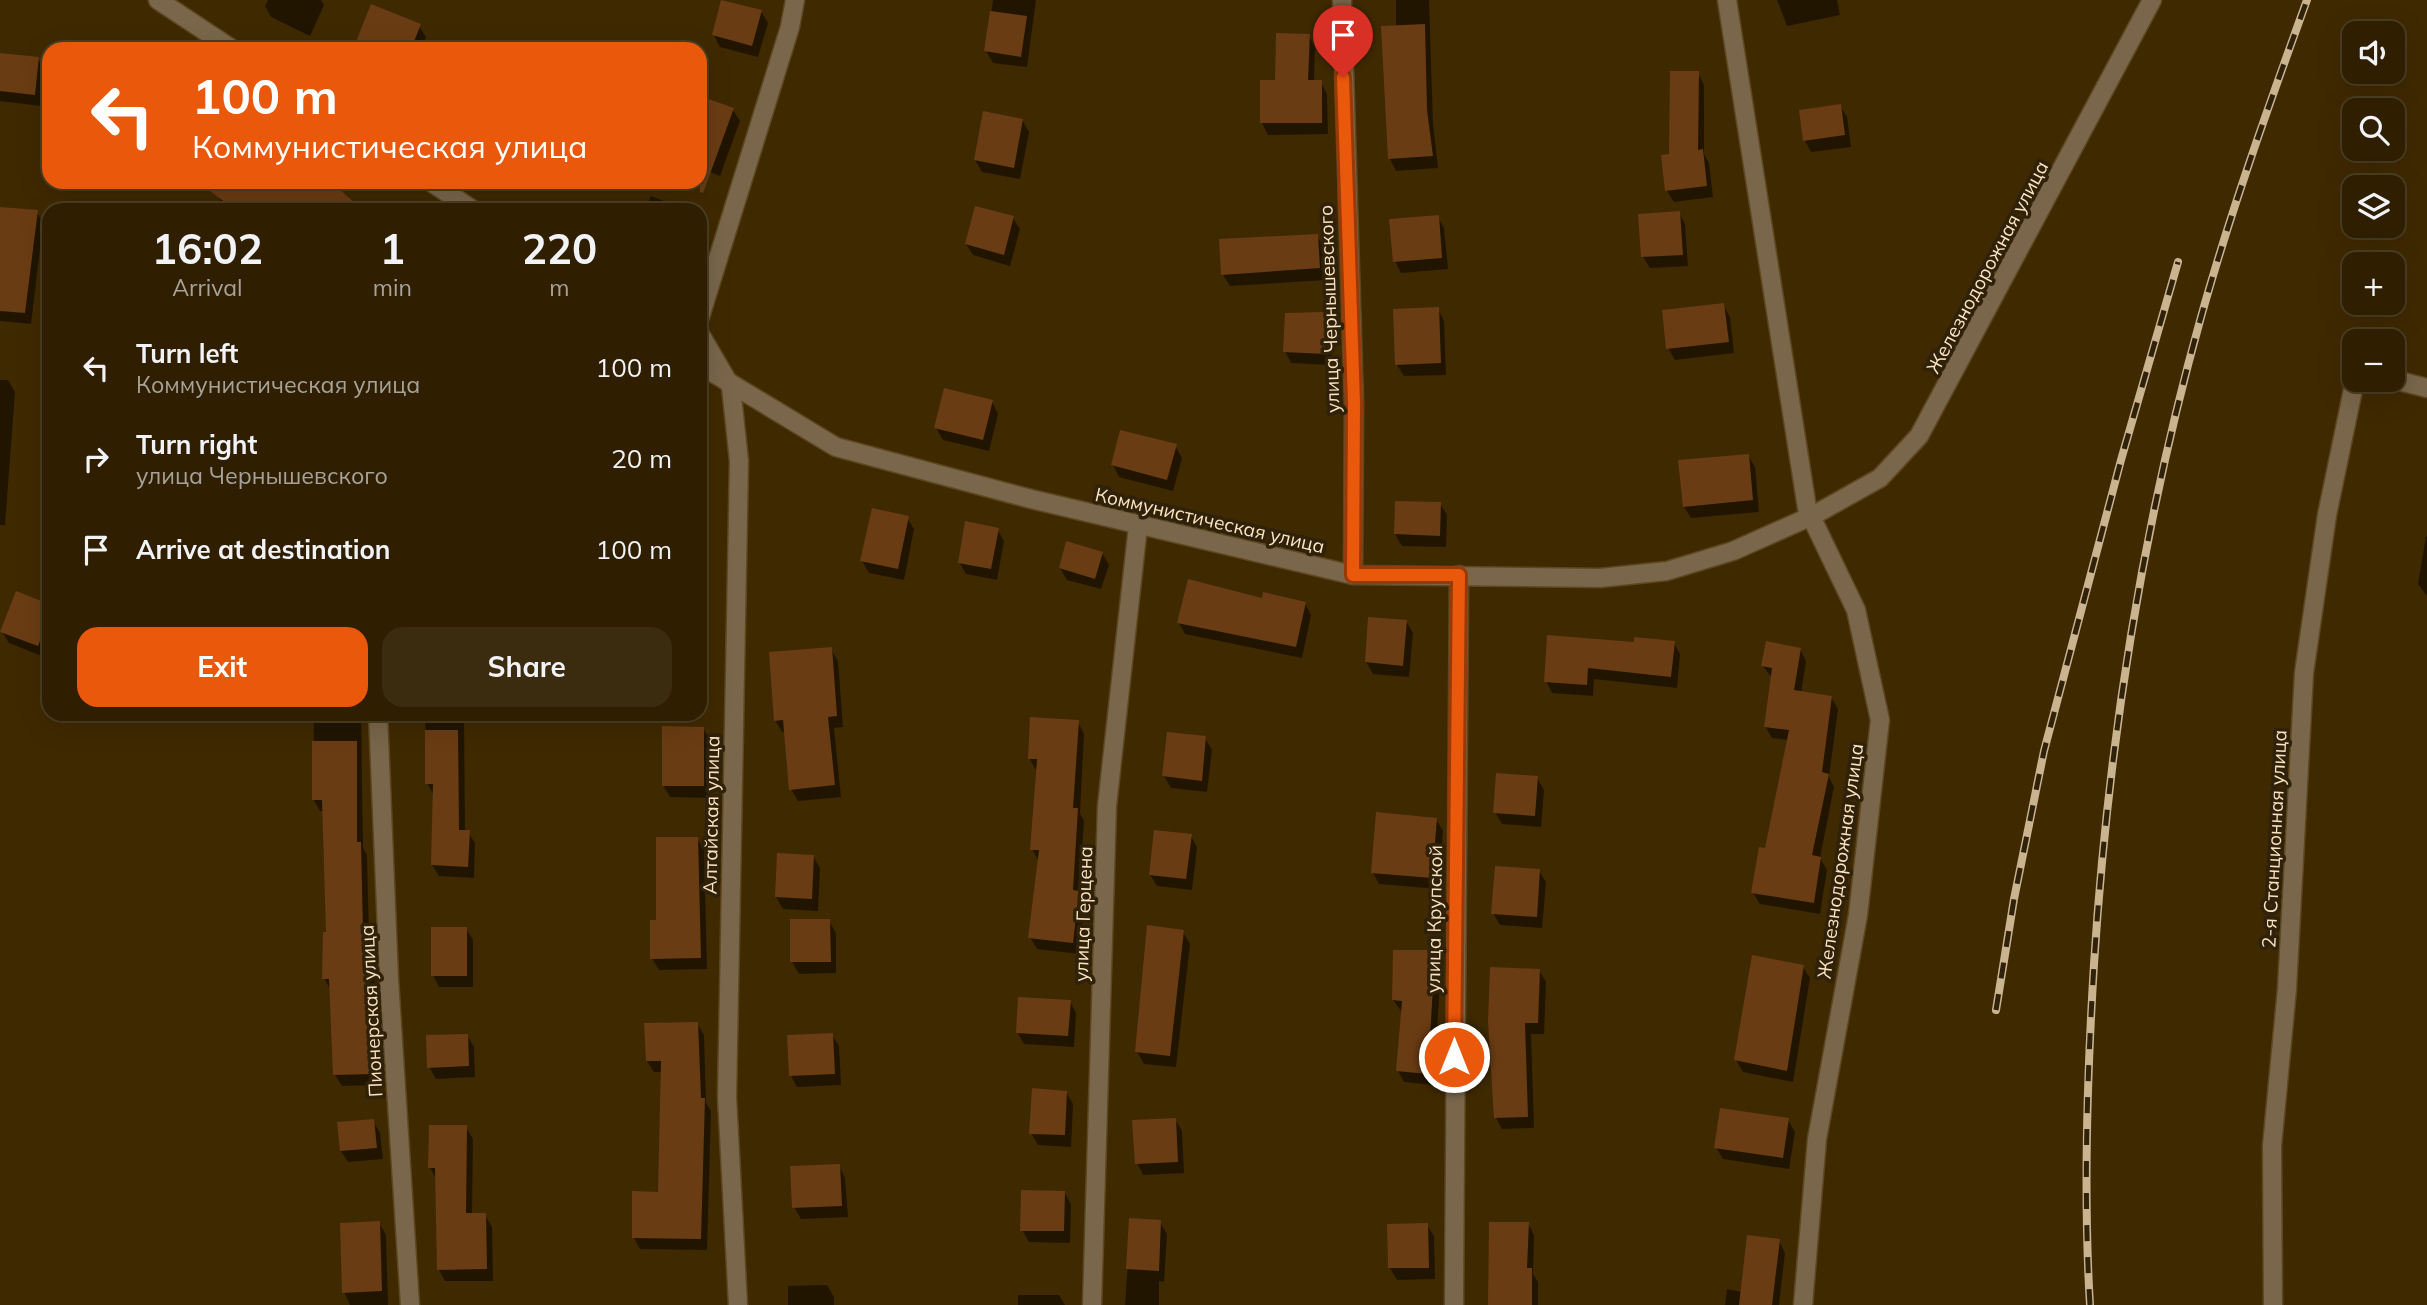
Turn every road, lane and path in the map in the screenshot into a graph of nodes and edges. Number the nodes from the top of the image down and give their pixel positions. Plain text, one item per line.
1 (158, 0) edge
2 (795, 0) edge
3 (1342, 0) edge
4 (1727, 0) edge
5 (2152, 0) edge
6 (221, 42) edge
7 (442, 189) edge
8 (462, 203) edge
9 (707, 294) edge
10 (707, 346) edge
11 (707, 370) edge
12 (2405, 382) edge
13 (731, 387) junction
14 (2427, 388) edge
15 (2353, 392) edge
16 (1814, 515) junction
17 (1138, 526) junction
18 (1353, 575) junction
19 (1459, 575) junction
20 (378, 721) edge
21 (410, 1305) edge
22 (738, 1305) edge
23 (1093, 1305) edge
24 (1454, 1305) edge
25 (1803, 1305) edge
26 (2273, 1305) edge

1 - 6 street
2 - 9 street
3 - 18 street, улица Чернышевского
4 - 16 street, Железнодорожная улица
5 - 16 street, Железнодорожная улица
7 - 8 street
10 - 13 street, Алтайская улица
11 - 13 street, Коммунистическая улица
12 - 14 street
13 - 17 street, Коммунистическая улица
13 - 22 street, Алтайская улица
15 - 26 street, 2-я Станционная улица
16 - 19 street, Коммунистическая улица
16 - 25 street, Железнодорожная улица
17 - 18 street, Коммунистическая улица
17 - 23 street, улица Герцена
18 - 19 street, Коммунистическая улица
19 - 24 street, улица Крупской
20 - 21 street, Пионерская улица

